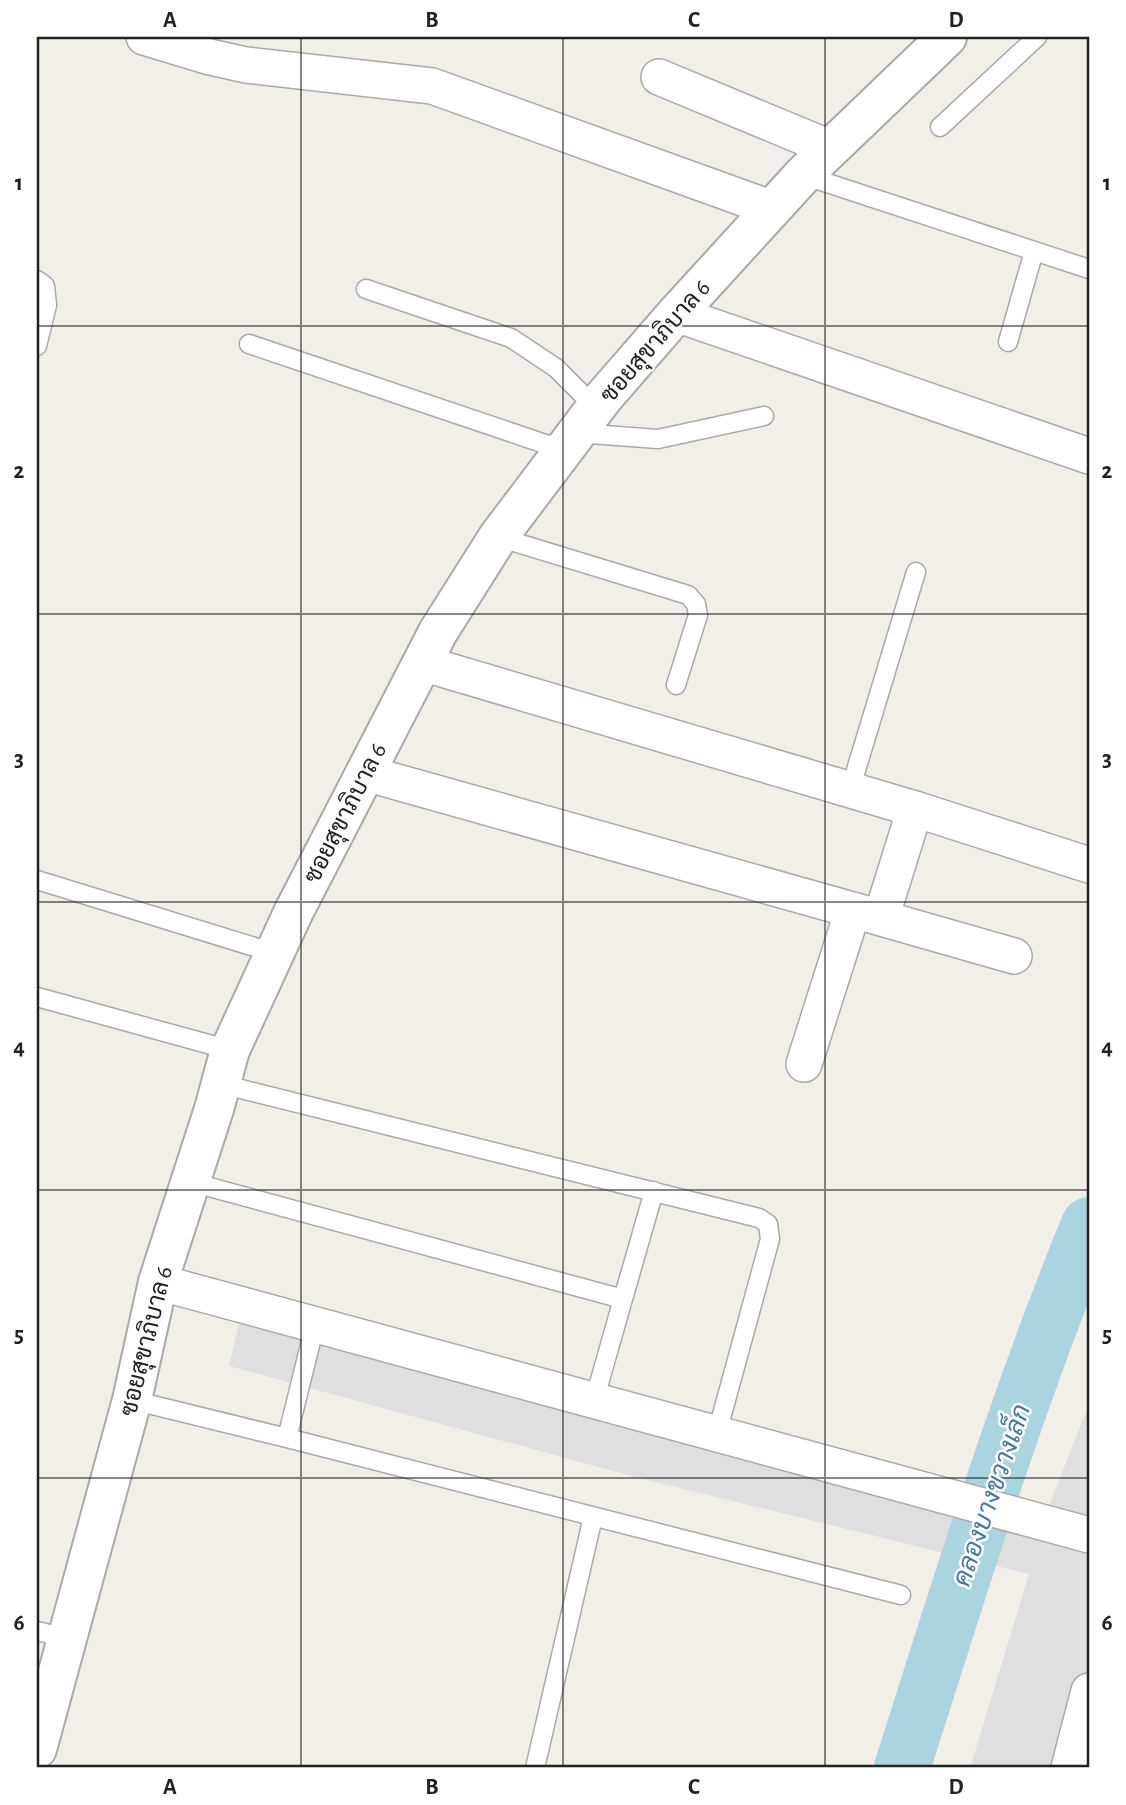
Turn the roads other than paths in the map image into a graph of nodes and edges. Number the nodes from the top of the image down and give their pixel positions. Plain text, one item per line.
1 (144, 37) edge
2 (947, 37) edge
3 (1037, 37) edge
4 (659, 77) dead end
5 (940, 127) dead end
6 (830, 148) junction
7 (803, 175) junction
8 (773, 209) junction
9 (1034, 251) junction
10 (1089, 269) edge
11 (37, 280) edge
12 (366, 289) dead end
13 (676, 314) junction
14 (1007, 342) dead end
15 (249, 344) dead end
16 (37, 346) edge
17 (764, 416) dead end
18 (579, 430) junction
19 (1089, 456) edge
20 (498, 537) junction
21 (916, 572) dead end
22 (422, 663) junction
23 (676, 685) dead end
24 (365, 773) junction
25 (850, 790) junction
26 (915, 809) junction
27 (1089, 865) edge
28 (37, 880) edge
29 (867, 914) junction
30 (274, 953) junction
31 (1014, 956) dead end
32 (37, 997) edge
33 (804, 1064) dead end
34 (226, 1067) junction
35 (191, 1182) junction
36 (654, 1191) junction
37 (158, 1282) junction
38 (623, 1299) junction
39 (315, 1325) junction
40 (132, 1400) junction
41 (594, 1401) junction
42 (717, 1433) junction
43 (287, 1438) junction
44 (593, 1517) junction
45 (1089, 1535) edge
46 (901, 1595) dead end
47 (51, 1635) edge
48 (1089, 1691) edge
49 (37, 1749) edge
50 (535, 1768) edge
51 (1069, 1768) edge

1 - 8 street
2 - 6 street, ซอยสุขาภิบาล 6
3 - 5 lane
4 - 6 street
6 - 7 street, ซอยสุขาภิบาล 6
7 - 8 street, ซอยสุขาภิบาล 6
7 - 9 lane
8 - 13 street, ซอยสุขาภิบาล 6
9 - 10 lane
9 - 14 lane
11 - 16 lane
12 - 18 lane
13 - 18 street, ซอยสุขาภิบาล 6
13 - 19 street
15 - 18 lane
17 - 18 lane
18 - 20 street, ซอยสุขาภิบาล 6
20 - 22 street, ซอยสุขาภิบาล 6
20 - 23 lane
21 - 25 lane
22 - 24 street, ซอยสุขาภิบาล 6
22 - 25 street
24 - 29 street
24 - 30 street, ซอยสุขาภิบาล 6
25 - 26 street
26 - 27 street
26 - 29 street
28 - 30 lane
29 - 31 street
29 - 33 street
30 - 34 street, ซอยสุขาภิบาล 6
32 - 34 lane
34 - 35 street, ซอยสุขาภิบาล 6
34 - 36 lane
35 - 37 street, ซอยสุขาภิบาล 6
35 - 38 lane
36 - 38 lane
36 - 42 lane
37 - 39 street
37 - 40 street, ซอยสุขาภิบาล 6
38 - 41 lane
39 - 41 street
39 - 43 lane
40 - 43 lane
40 - 47 street, ซอยสุขาภิบาล 6
41 - 42 street
42 - 45 street
43 - 44 lane
44 - 46 lane
44 - 50 lane
47 - 49 street, ซอยสุขาภิบาล 6
48 - 51 street

